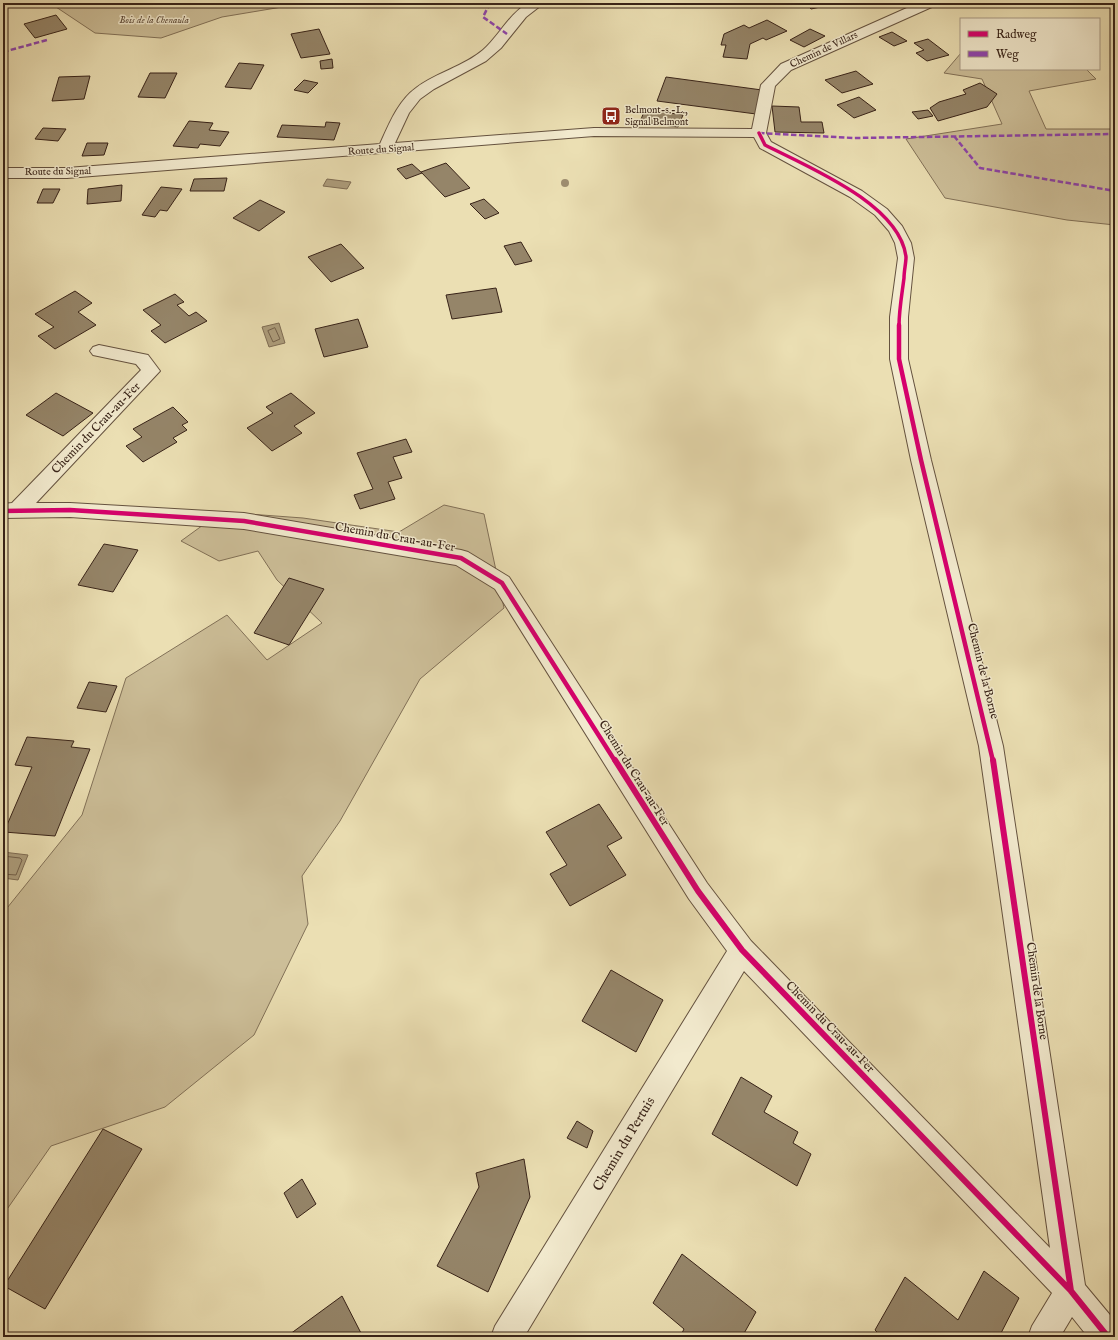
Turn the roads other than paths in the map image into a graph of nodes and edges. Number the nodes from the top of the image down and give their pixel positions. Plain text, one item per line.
1 (537, 3) edge
2 (929, 3) edge
3 (759, 133) junction
4 (385, 149) junction
5 (3, 173) edge
6 (99, 351) dead end
7 (10, 510) edge
8 (742, 950) junction
9 (1071, 1291) junction
10 (506, 1337) edge
11 (1043, 1337) edge
12 (1108, 1337) edge

1 - 4 street
2 - 3 street, Chemin de Villars
3 - 4 street, Route du Signal
3 - 9 street, Chemin de la Borne
4 - 5 street, Route du Signal
6 - 7 street, Chemin du Crau-au-Fer
7 - 8 street, Chemin du Crau-au-Fer
8 - 9 street, Chemin du Crau-au-Fer
8 - 10 street, Chemin du Pertuis
9 - 11 street
9 - 12 street, Chemin du Crau-au-Fer

